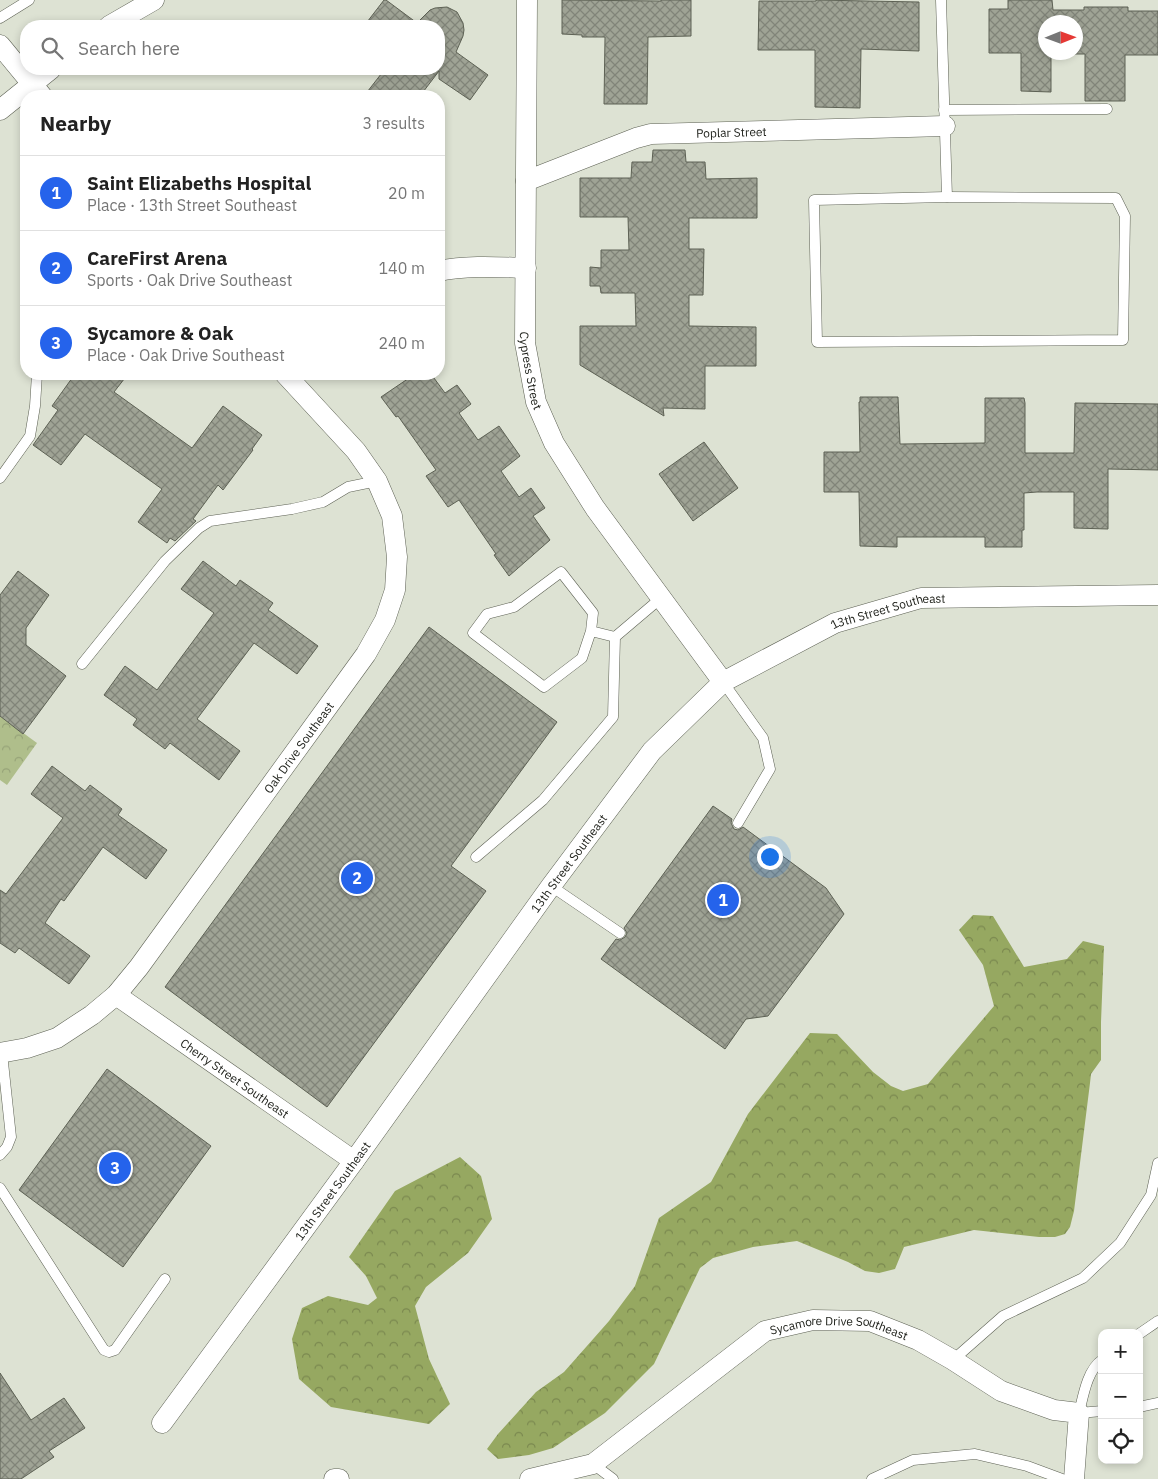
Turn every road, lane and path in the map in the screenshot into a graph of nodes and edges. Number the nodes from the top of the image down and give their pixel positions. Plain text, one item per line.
1 (29, 0) edge
2 (154, 0) edge
3 (527, 0) edge
4 (940, 0) edge
5 (0, 18) edge
6 (119, 20) edge
7 (0, 44) edge
8 (20, 69) edge
9 (25, 75) edge
10 (48, 75) edge
11 (37, 90) edge
12 (20, 99) edge
13 (0, 110) edge
14 (1107, 110) dead end
15 (945, 118) junction
16 (526, 181) junction
17 (947, 197) junction
18 (526, 268) junction
19 (445, 270) edge
20 (37, 380) edge
21 (296, 380) edge
22 (0, 478) edge
23 (377, 480) junction
24 (1158, 595) edge
25 (661, 598) junction
26 (591, 631) junction
27 (615, 636) junction
28 (82, 664) dead end
29 (723, 682) junction
30 (738, 823) dead end
31 (476, 857) dead end
32 (551, 886) junction
33 (620, 934) dead end
34 (116, 995) junction
35 (1, 1053) edge
36 (0, 1155) edge
37 (354, 1161) junction
38 (1158, 1163) edge
39 (0, 1188) edge
40 (165, 1279) dead end
41 (1158, 1321) edge
42 (1143, 1331) edge
43 (954, 1360) junction
44 (1098, 1363) edge
45 (1158, 1403) edge
46 (1143, 1406) edge
47 (1098, 1412) edge
48 (1079, 1414) junction
49 (162, 1423) dead end
50 (593, 1464) junction
51 (334, 1479) edge
52 (339, 1479) edge
53 (530, 1479) edge
54 (613, 1479) edge
55 (872, 1479) edge
56 (1062, 1479) edge
57 (1074, 1479) edge

1 - 5 lane
2 - 6 street
3 - 16 street, Cypress Street
4 - 15 lane
7 - 8 street
9 - 11 street
10 - 11 street
12 - 13 street
14 - 15 lane
15 - 16 street, Poplar Street
15 - 17 lane
16 - 18 street, Cypress Street
17 - 17 lane
18 - 19 street
18 - 25 street, Cypress Street
20 - 22 lane
21 - 23 street, Oak Drive Southeast
23 - 28 lane
23 - 34 street, Oak Drive Southeast
24 - 29 street, 13th Street Southeast
25 - 27 lane
25 - 29 street, Cypress Street
26 - 26 lane
26 - 27 lane
27 - 31 lane
29 - 30 lane
29 - 32 street, 13th Street Southeast
32 - 33 lane
32 - 37 street, 13th Street Southeast
34 - 35 street, Oak Drive Southeast
34 - 37 street, Cherry Street Southeast
35 - 36 lane
37 - 49 street, 13th Street Southeast
38 - 43 lane
39 - 40 lane
41 - 42 lane
43 - 48 street, Sycamore Drive Southeast
43 - 50 street, Sycamore Drive Southeast
44 - 48 lane
45 - 46 lane
47 - 48 lane
48 - 57 street
50 - 53 street, Sycamore Drive Southeast
50 - 54 lane
51 - 52 street
55 - 56 lane

